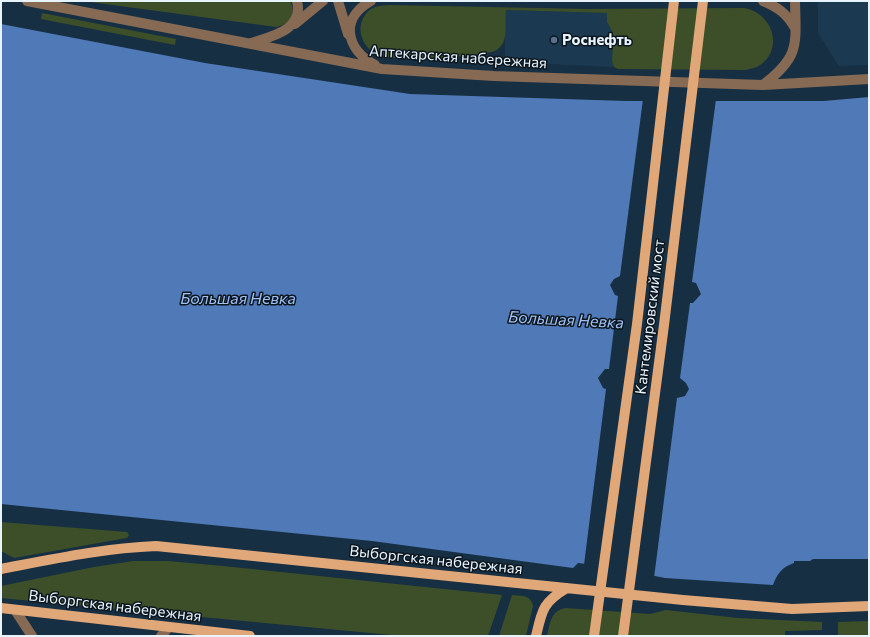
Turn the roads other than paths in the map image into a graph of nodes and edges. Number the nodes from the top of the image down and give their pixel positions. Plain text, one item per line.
1 (27, 1) edge
2 (297, 1) edge
3 (323, 1) edge
4 (338, 1) edge
5 (372, 1) edge
6 (674, 1) edge
7 (703, 1) edge
8 (763, 1) edge
9 (795, 1) edge
10 (292, 27) junction
11 (796, 29) junction
12 (349, 37) junction
13 (249, 44) junction
14 (382, 69) junction
15 (869, 79) edge
16 (763, 85) junction
17 (1, 569) edge
18 (567, 588) junction
19 (869, 606) edge
20 (1, 608) edge
21 (14, 610) junction
22 (168, 628) junction
23 (32, 636) edge
24 (161, 636) edge
25 (250, 636) edge
26 (536, 636) edge
27 (594, 636) edge
28 (623, 636) edge

1 - 13 street, Аптекарская набережная
2 - 10 street
3 - 10 street
4 - 12 street
5 - 12 street
6 - 27 main road, Кантемировский мост, bridge
7 - 28 main road, Кантемировский мост, bridge
8 - 11 street
9 - 11 street
10 - 13 street
11 - 16 street
12 - 14 street
13 - 14 street, Аптекарская набережная
14 - 16 street, Аптекарская набережная
15 - 16 street, Аптекарская набережная
17 - 18 main road, Выборгская набережная
18 - 19 main road, Выборгская набережная
18 - 26 main road
20 - 21 main road, Выборгская набережная
21 - 22 main road, Выборгская набережная
21 - 23 street
22 - 24 street
22 - 25 main road, Выборгская набережная

